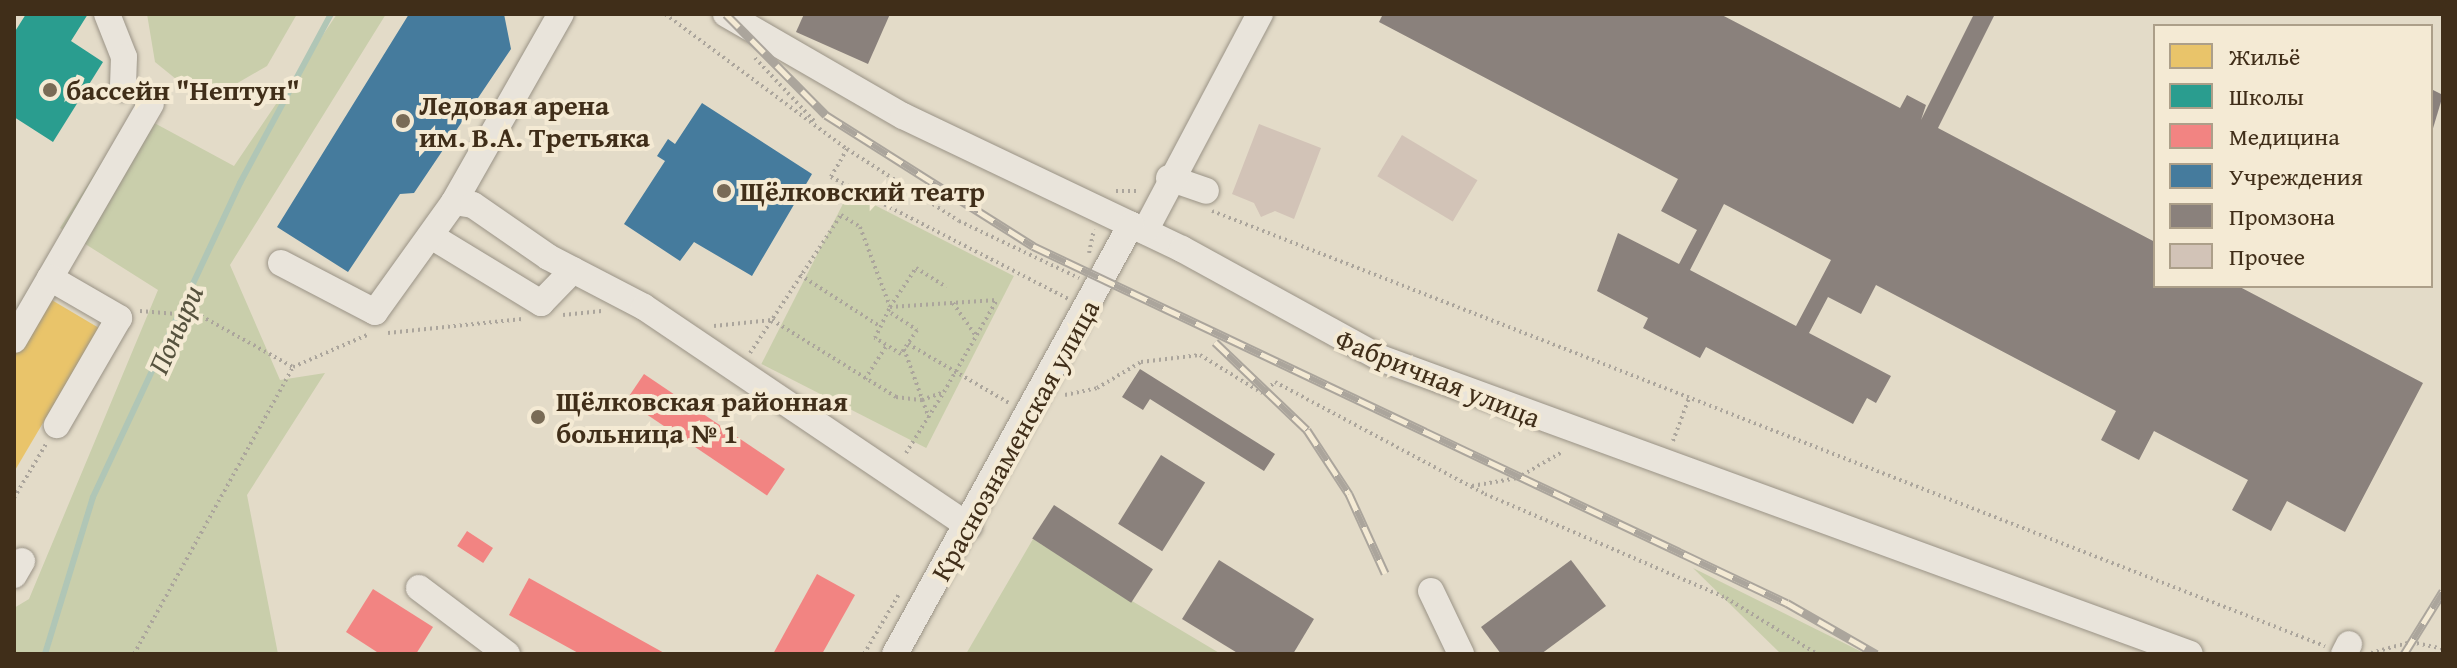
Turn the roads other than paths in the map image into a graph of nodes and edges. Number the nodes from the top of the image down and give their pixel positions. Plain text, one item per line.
1 (107, 14) edge
2 (561, 14) edge
3 (726, 14) edge
4 (1260, 14) edge
5 (123, 88) dead end
6 (151, 104) dead end
7 (1169, 178) junction
8 (1205, 200) road end
9 (454, 202) junction
10 (1138, 228) junction
11 (431, 236) junction
12 (281, 263) dead end
13 (573, 270) junction
14 (50, 278) junction
15 (14, 340) edge
16 (57, 425) road end
17 (969, 526) junction
18 (419, 588) dead end
19 (1431, 591) dead end
20 (507, 654) edge
21 (895, 654) edge
22 (1461, 654) edge
23 (2190, 654) edge

1 - 5 street
2 - 9 street
3 - 10 street, Фабричная улица
4 - 7 street, Краснознаменская улица
6 - 14 street
7 - 8 street
7 - 10 street, Краснознаменская улица
9 - 11 street
9 - 13 street
10 - 17 street, Краснознаменская улица
10 - 23 street, Фабричная улица
11 - 12 street
11 - 13 street
13 - 17 street
14 - 15 street
14 - 16 street
17 - 21 street, Краснознаменская улица
18 - 20 street
19 - 22 street

